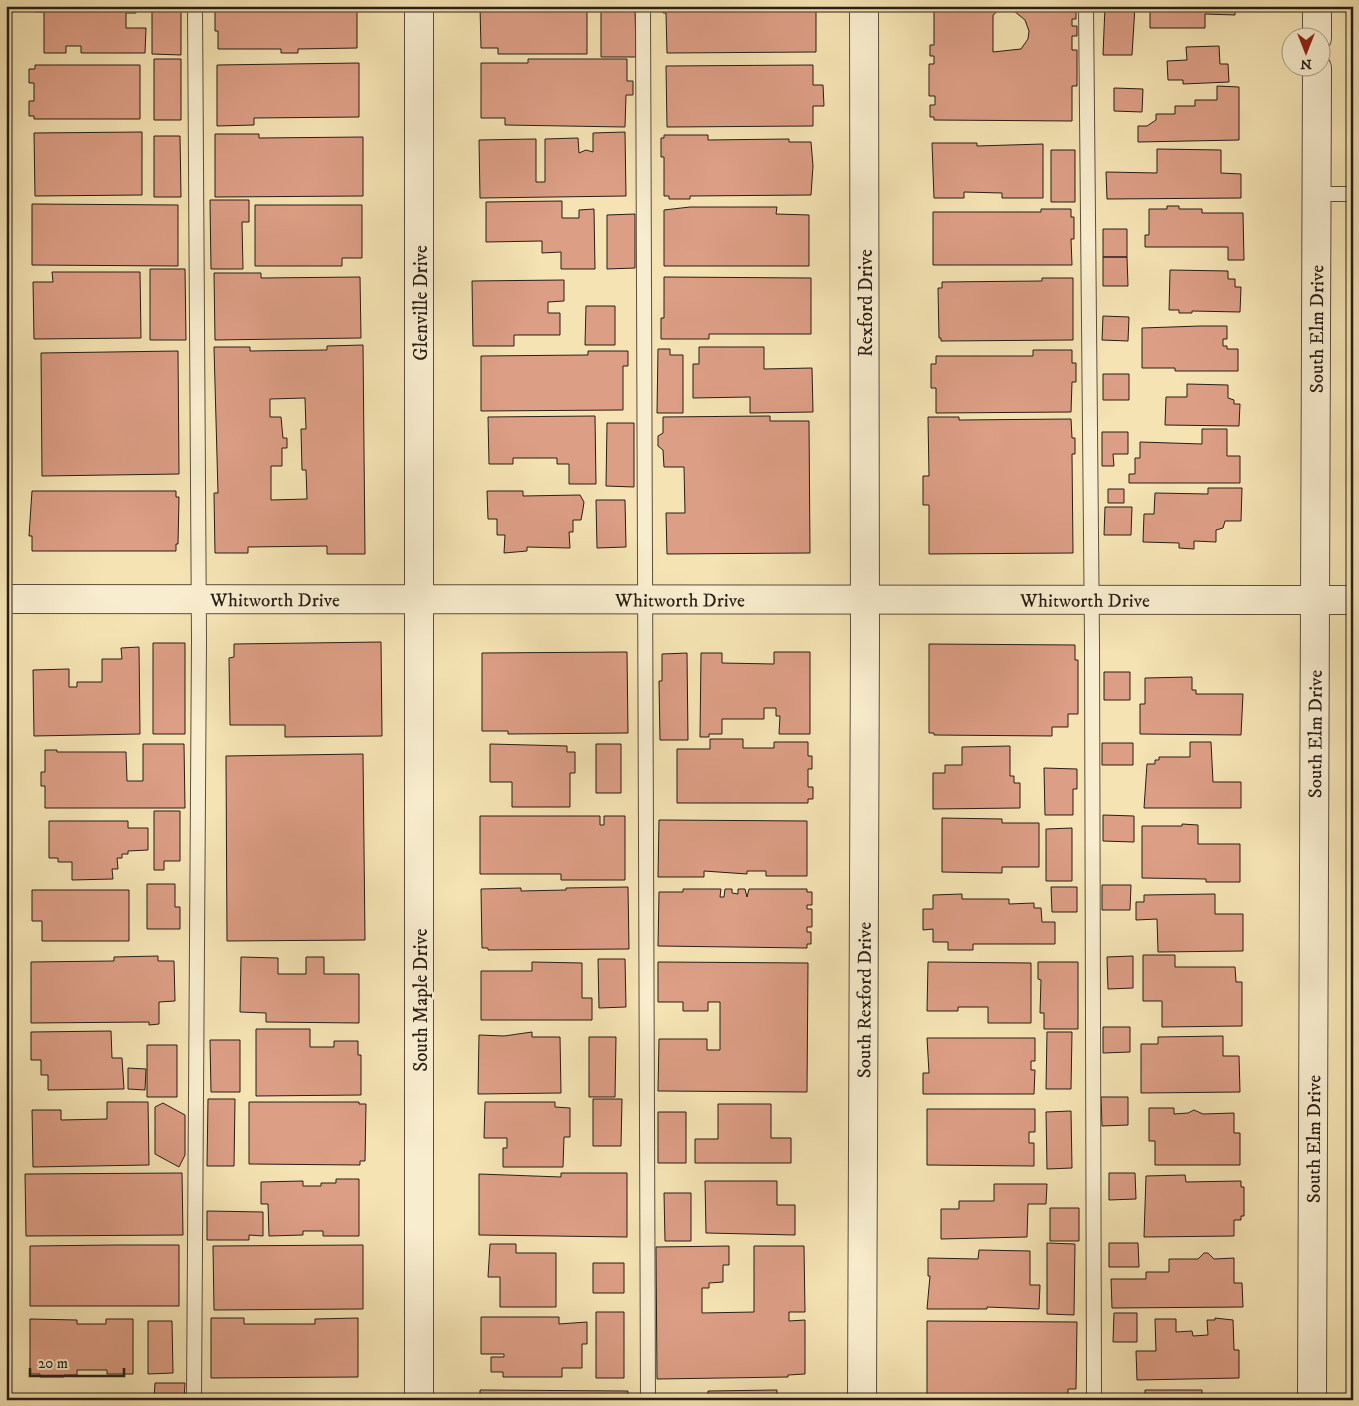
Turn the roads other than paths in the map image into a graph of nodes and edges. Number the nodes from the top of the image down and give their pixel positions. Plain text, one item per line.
1 (195, 6) edge
2 (419, 6) edge
3 (643, 6) edge
4 (864, 6) edge
5 (1086, 6) edge
6 (1317, 6) edge
7 (1317, 28) edge
8 (1317, 78) edge
9 (1316, 194) junction
10 (1353, 194) edge
11 (6, 599) edge
12 (198, 599) junction
13 (420, 600) junction
14 (645, 600) junction
15 (865, 600) junction
16 (1314, 600) junction
17 (1353, 600) edge
18 (1092, 601) junction
19 (194, 1400) edge
20 (419, 1400) edge
21 (648, 1400) edge
22 (862, 1400) edge
23 (1094, 1400) edge
24 (1312, 1400) edge

1 - 12 lane
2 - 13 street, Glenville Drive
3 - 14 lane
4 - 15 street, Rexford Drive
5 - 18 lane
6 - 7 street
8 - 9 street, South Elm Drive
9 - 10 lane
9 - 16 street, South Elm Drive
11 - 12 street, Whitworth Drive
12 - 13 street, Whitworth Drive
12 - 19 lane
13 - 14 street, Whitworth Drive
13 - 20 street, South Maple Drive
14 - 15 street, Whitworth Drive
14 - 21 lane
15 - 18 street, Whitworth Drive
15 - 22 street, South Rexford Drive
16 - 17 street, Whitworth Drive
16 - 18 street, Whitworth Drive
16 - 24 street, South Elm Drive
18 - 23 lane

